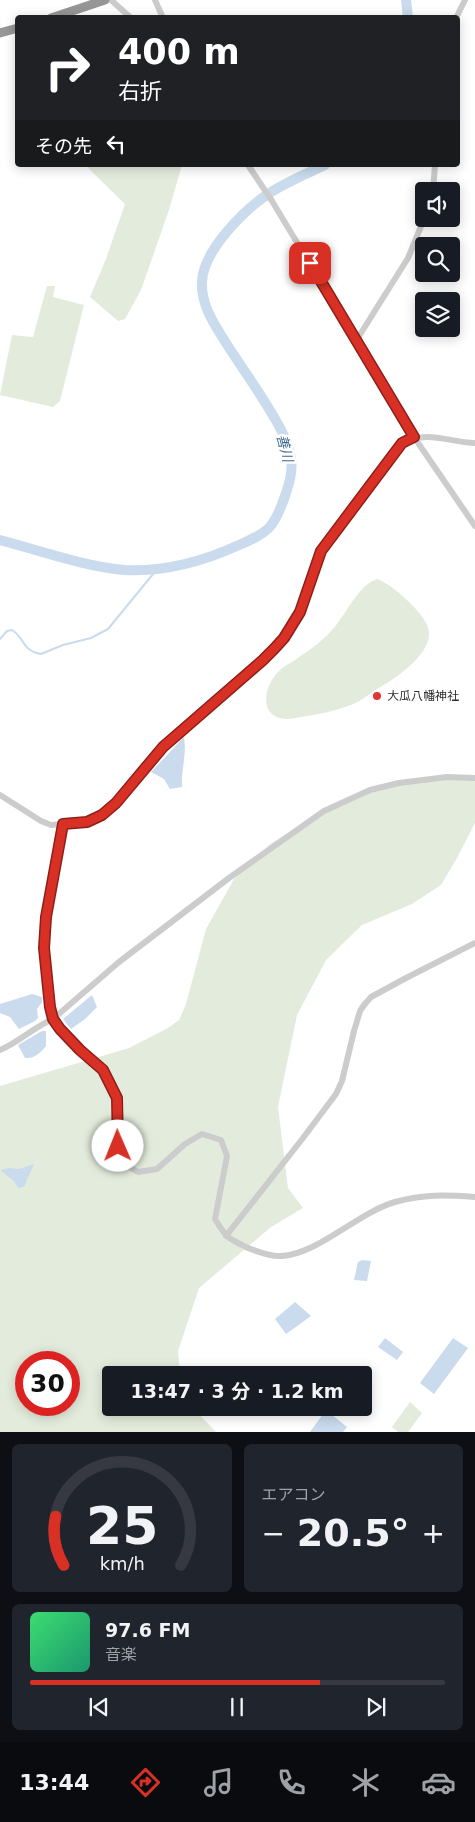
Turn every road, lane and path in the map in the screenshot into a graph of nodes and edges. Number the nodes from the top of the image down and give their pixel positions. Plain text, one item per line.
1 (105, 0) edge
2 (111, 0) edge
3 (154, 0) edge
4 (464, 0) edge
5 (59, 15) edge
6 (128, 15) edge
7 (162, 15) edge
8 (457, 15) edge
9 (15, 29) edge
10 (0, 33) edge
11 (249, 167) edge
12 (436, 167) edge
13 (434, 182) edge
14 (421, 227) edge
15 (356, 341) junction
16 (414, 437) junction
17 (475, 443) edge
18 (475, 526) edge
19 (475, 778) edge
20 (0, 795) edge
21 (63, 824) junction
22 (475, 943) edge
23 (53, 1019) junction
24 (0, 1050) edge
25 (475, 1197) edge
26 (226, 1236) junction

1 - 5 highway
2 - 6 street
3 - 7 street
4 - 8 street
9 - 10 highway
11 - 15 street
12 - 13 street
14 - 15 street
15 - 16 street
16 - 17 street
16 - 18 street
16 - 21 street
19 - 23 street
20 - 21 street
21 - 23 street
22 - 26 street
23 - 24 street
23 - 26 street
25 - 26 street

